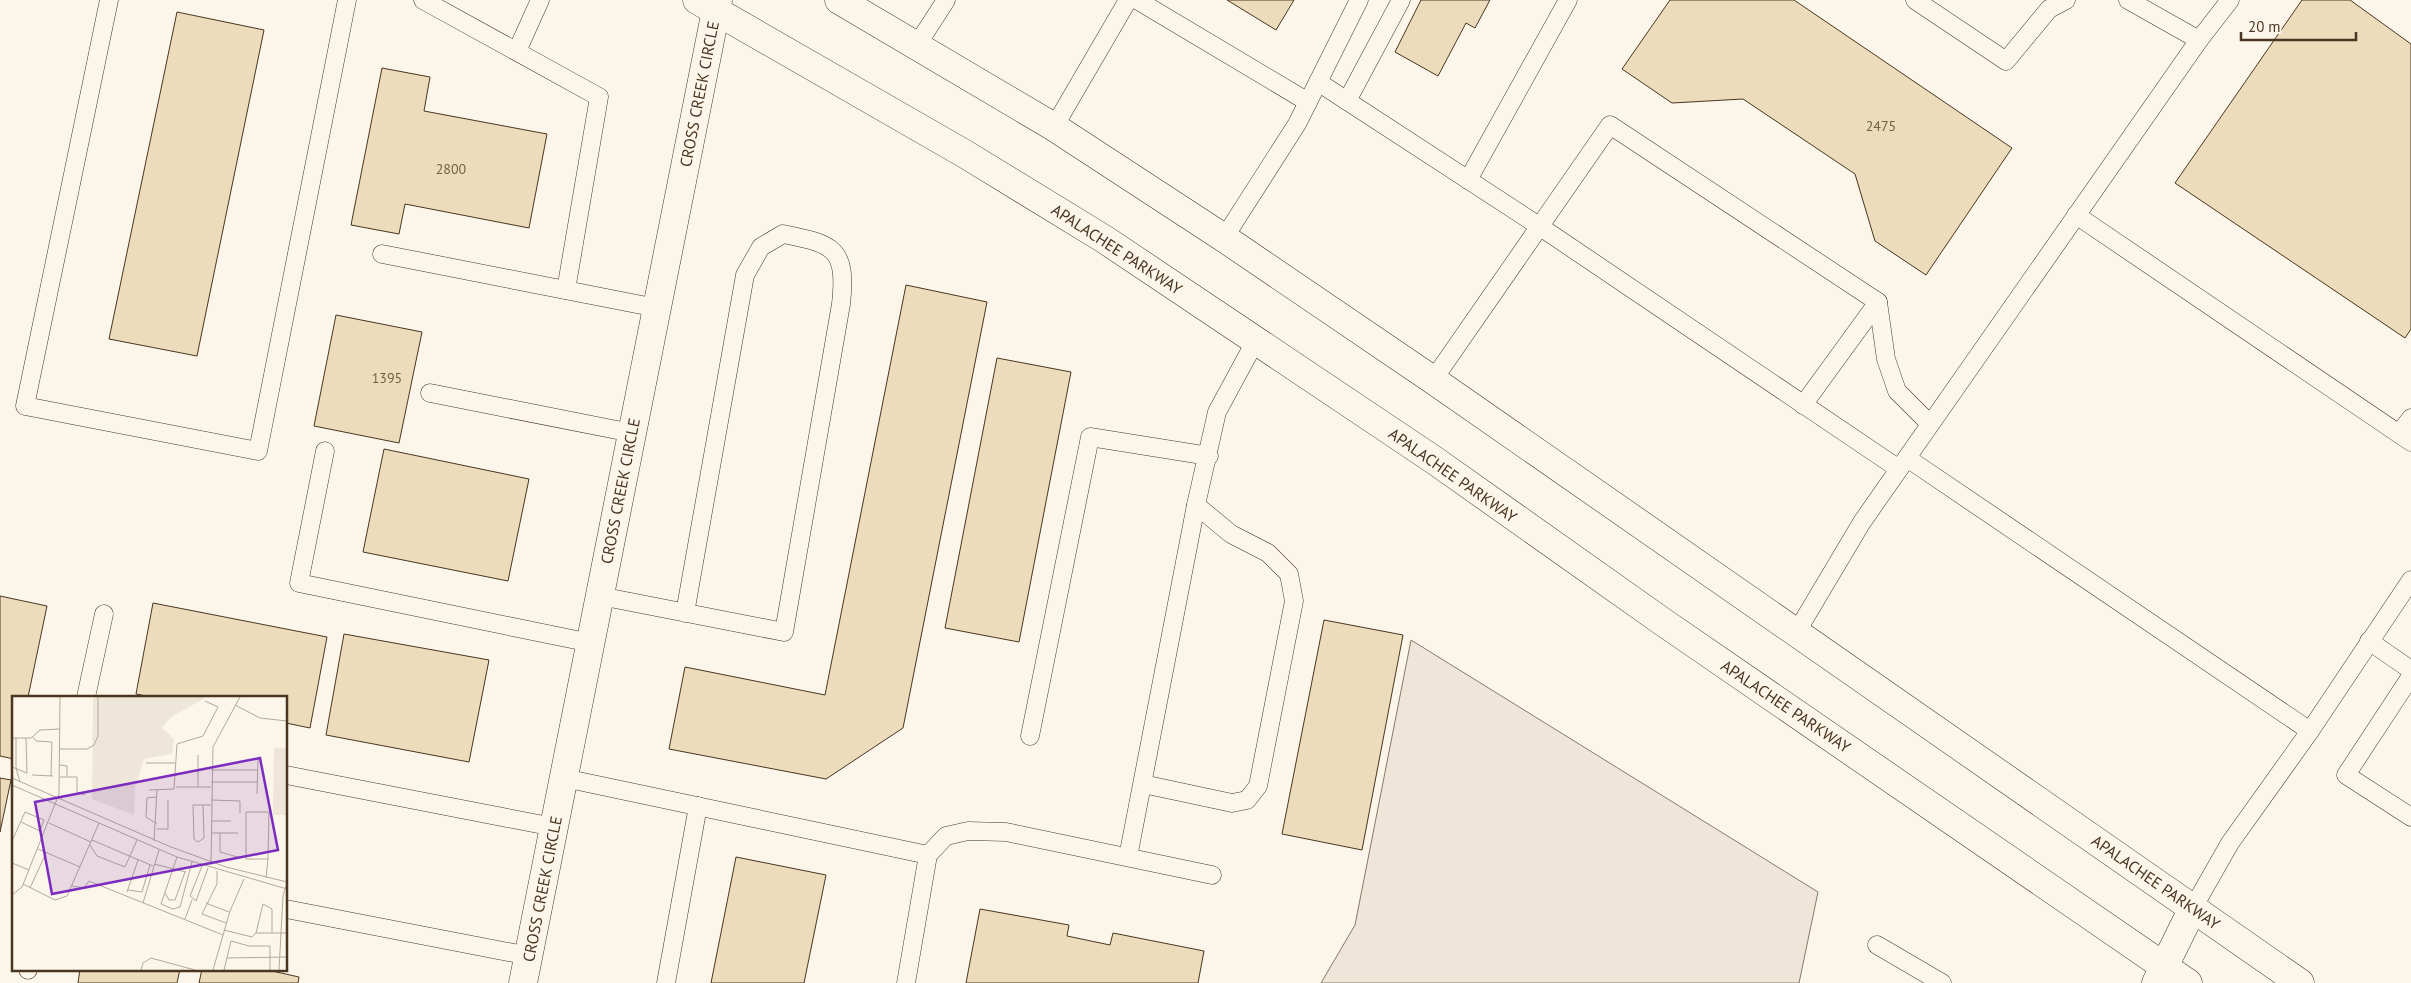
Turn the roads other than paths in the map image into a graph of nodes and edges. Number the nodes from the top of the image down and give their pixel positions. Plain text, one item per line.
1 (109, 0) edge
2 (347, 0) edge
3 (422, 0) edge
4 (540, 0) edge
5 (840, 0) edge
6 (946, 0) edge
7 (1128, 0) edge
8 (1138, 0) edge
9 (1359, 0) edge
10 (1401, 0) edge
11 (1568, 0) edge
12 (1915, 0) edge
13 (2066, 0) edge
14 (2128, 0) edge
15 (2230, 0) edge
16 (710, 3) edge
17 (2199, 40) junction
18 (917, 45) junction
19 (517, 52) junction
20 (1318, 82) junction
21 (1347, 101) junction
22 (1308, 102) junction
23 (1054, 126) junction
24 (1468, 180) junction
25 (2076, 215) junction
26 (1539, 226) junction
27 (1224, 238) junction
28 (382, 254) dead end
29 (566, 290) junction
30 (1878, 302) junction
31 (657, 308) junction
32 (1256, 340) junction
33 (1433, 380) junction
34 (430, 393) dead end
35 (1803, 405) junction
36 (2411, 418) edge
37 (1930, 424) junction
38 (632, 433) junction
39 (2405, 438) edge
40 (325, 451) dead end
41 (1209, 456) junction
42 (1903, 463) junction
43 (1196, 505) junction
44 (2411, 580) edge
45 (600, 596) junction
46 (685, 613) junction
47 (104, 614) dead end
48 (1796, 633) junction
49 (2369, 641) junction
50 (590, 643) junction
51 (2411, 670) edge
52 (2411, 676) edge
53 (86, 696) edge
54 (2310, 731) junction
55 (1030, 736) dead end
56 (288, 775) edge
57 (564, 778) junction
58 (1143, 784) junction
59 (698, 806) junction
60 (2411, 817) edge
61 (554, 827) junction
62 (928, 855) junction
63 (1128, 858) junction
64 (1212, 875) dead end
65 (2193, 908) junction
66 (288, 909) edge
67 (1877, 945) dead end
68 (529, 956) junction
69 (2160, 974) edge
70 (523, 983) edge
71 (666, 983) edge
72 (906, 983) edge
73 (1942, 983) edge
74 (2188, 983) edge
75 (2300, 983) edge

1 - 2 lane
3 - 19 lane
4 - 19 lane
5 - 18 main road, APALACHEE PARKWAY
6 - 18 lane
7 - 23 lane
8 - 22 lane
9 - 20 lane
10 - 21 lane
11 - 24 lane
12 - 13 lane
14 - 17 lane
15 - 17 lane
16 - 31 main road, CROSS CREEK CIRCLE
16 - 32 main road, APALACHEE PARKWAY
17 - 25 lane
18 - 23 main road, APALACHEE PARKWAY
19 - 29 lane
20 - 21 lane
20 - 22 lane
21 - 24 lane
22 - 27 lane
23 - 27 main road, APALACHEE PARKWAY
24 - 26 lane
25 - 37 lane
25 - 39 lane
26 - 30 lane
26 - 33 lane
26 - 35 lane
27 - 33 main road, APALACHEE PARKWAY
28 - 29 lane
29 - 31 lane
30 - 35 lane
30 - 37 lane
31 - 38 main road, CROSS CREEK CIRCLE
32 - 41 lane
32 - 69 main road, APALACHEE PARKWAY
33 - 48 main road, APALACHEE PARKWAY
34 - 38 lane
35 - 42 lane
36 - 39 lane
37 - 42 lane
38 - 45 main road, CROSS CREEK CIRCLE
40 - 50 lane
41 - 43 lane
41 - 55 lane
42 - 48 lane
42 - 54 lane
43 - 58 lane
43 - 58 lane
44 - 49 lane
45 - 46 lane
45 - 50 main road, CROSS CREEK CIRCLE
46 - 46 lane
47 - 53 lane
48 - 65 main road, APALACHEE PARKWAY
49 - 51 lane
49 - 54 lane
50 - 57 main road, CROSS CREEK CIRCLE
52 - 60 lane
54 - 65 lane
56 - 61 lane
57 - 59 lane
57 - 61 main road, CROSS CREEK CIRCLE
58 - 63 lane
59 - 62 lane
59 - 71 lane
61 - 68 main road, CROSS CREEK CIRCLE
62 - 63 lane
62 - 72 lane
63 - 64 lane
65 - 69 main road
65 - 75 main road, APALACHEE PARKWAY
66 - 68 lane
67 - 73 lane
68 - 70 main road, CROSS CREEK CIRCLE
69 - 74 main road, APALACHEE PARKWAY

